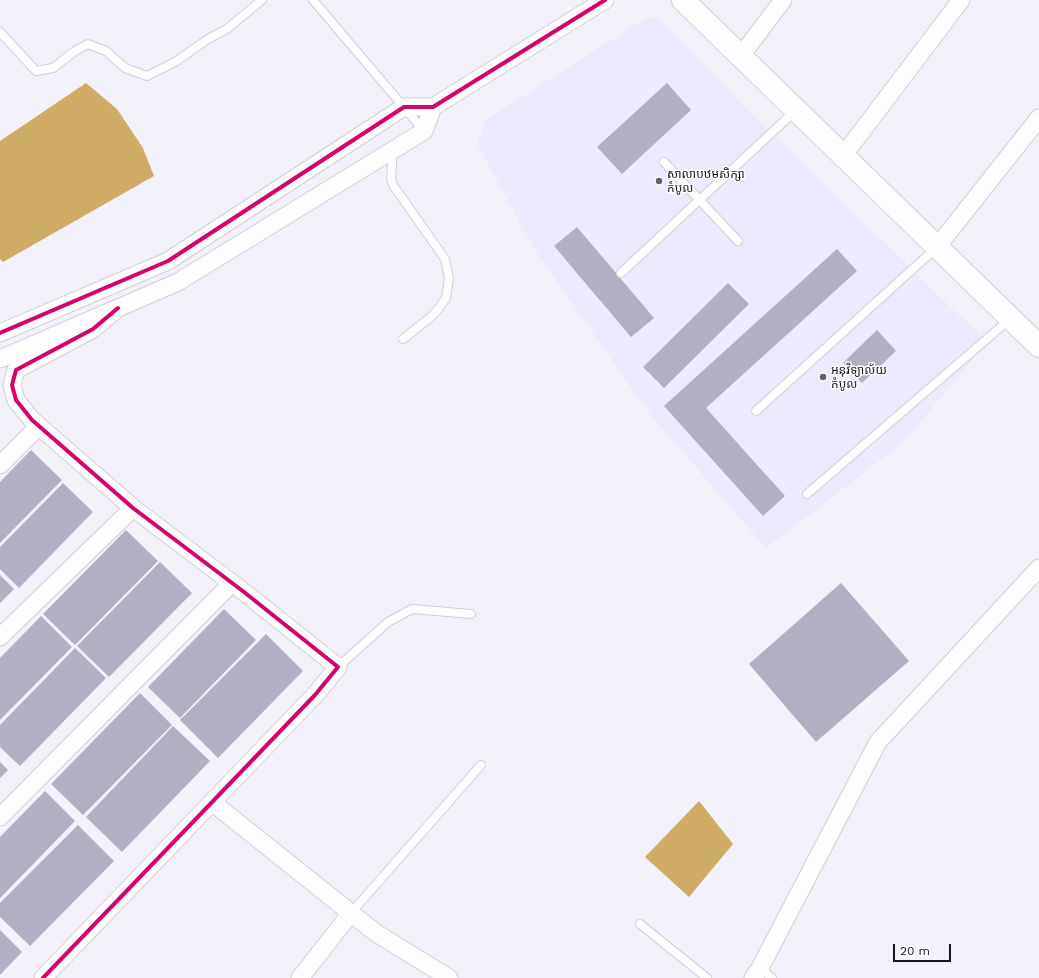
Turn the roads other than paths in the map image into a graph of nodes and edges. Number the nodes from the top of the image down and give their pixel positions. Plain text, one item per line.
1 (262, 0) edge
2 (313, 0) edge
3 (605, 0) edge
4 (683, 0) edge
5 (783, 0) edge
6 (961, 0) edge
7 (0, 32) edge
8 (740, 57) junction
9 (404, 107) junction
10 (433, 107) junction
11 (795, 110) junction
12 (1039, 118) edge
13 (424, 131) junction
14 (391, 152) junction
15 (843, 156) junction
16 (664, 162) dead end
17 (699, 200) junction
18 (738, 241) dead end
19 (937, 247) junction
20 (621, 272) dead end
21 (118, 308) junction
22 (1011, 319) junction
23 (0, 333) edge
24 (403, 339) dead end
25 (1037, 340) edge
26 (0, 360) edge
27 (756, 411) dead end
28 (39, 426) junction
29 (0, 465) edge
30 (807, 494) dead end
31 (133, 508) junction
32 (1039, 568) edge
33 (232, 583) junction
34 (471, 614) dead end
35 (0, 637) edge
36 (338, 667) junction
37 (481, 765) dead end
38 (213, 803) junction
39 (0, 817) edge
40 (351, 912) junction
41 (640, 924) dead end
42 (761, 975) edge
43 (43, 978) edge
44 (300, 978) edge
45 (449, 978) edge
46 (707, 978) edge

1 - 7 lane
2 - 9 lane
3 - 10 street
4 - 8 street
5 - 8 street
6 - 15 street
8 - 11 street
9 - 10 street
9 - 13 lane
9 - 23 street
10 - 13 street
11 - 15 street
11 - 17 lane
12 - 19 street
13 - 14 street
14 - 21 street
14 - 24 lane
15 - 19 street
16 - 17 lane
17 - 18 lane
17 - 20 lane
19 - 22 street
19 - 27 lane
21 - 26 street
21 - 28 street
22 - 25 street
22 - 30 lane
28 - 29 street
28 - 31 street
31 - 33 street
31 - 35 street
32 - 42 street
33 - 36 street
33 - 39 street
34 - 36 lane
36 - 38 street
37 - 40 lane
38 - 40 street
38 - 43 street
40 - 44 street
40 - 45 street
41 - 46 lane

